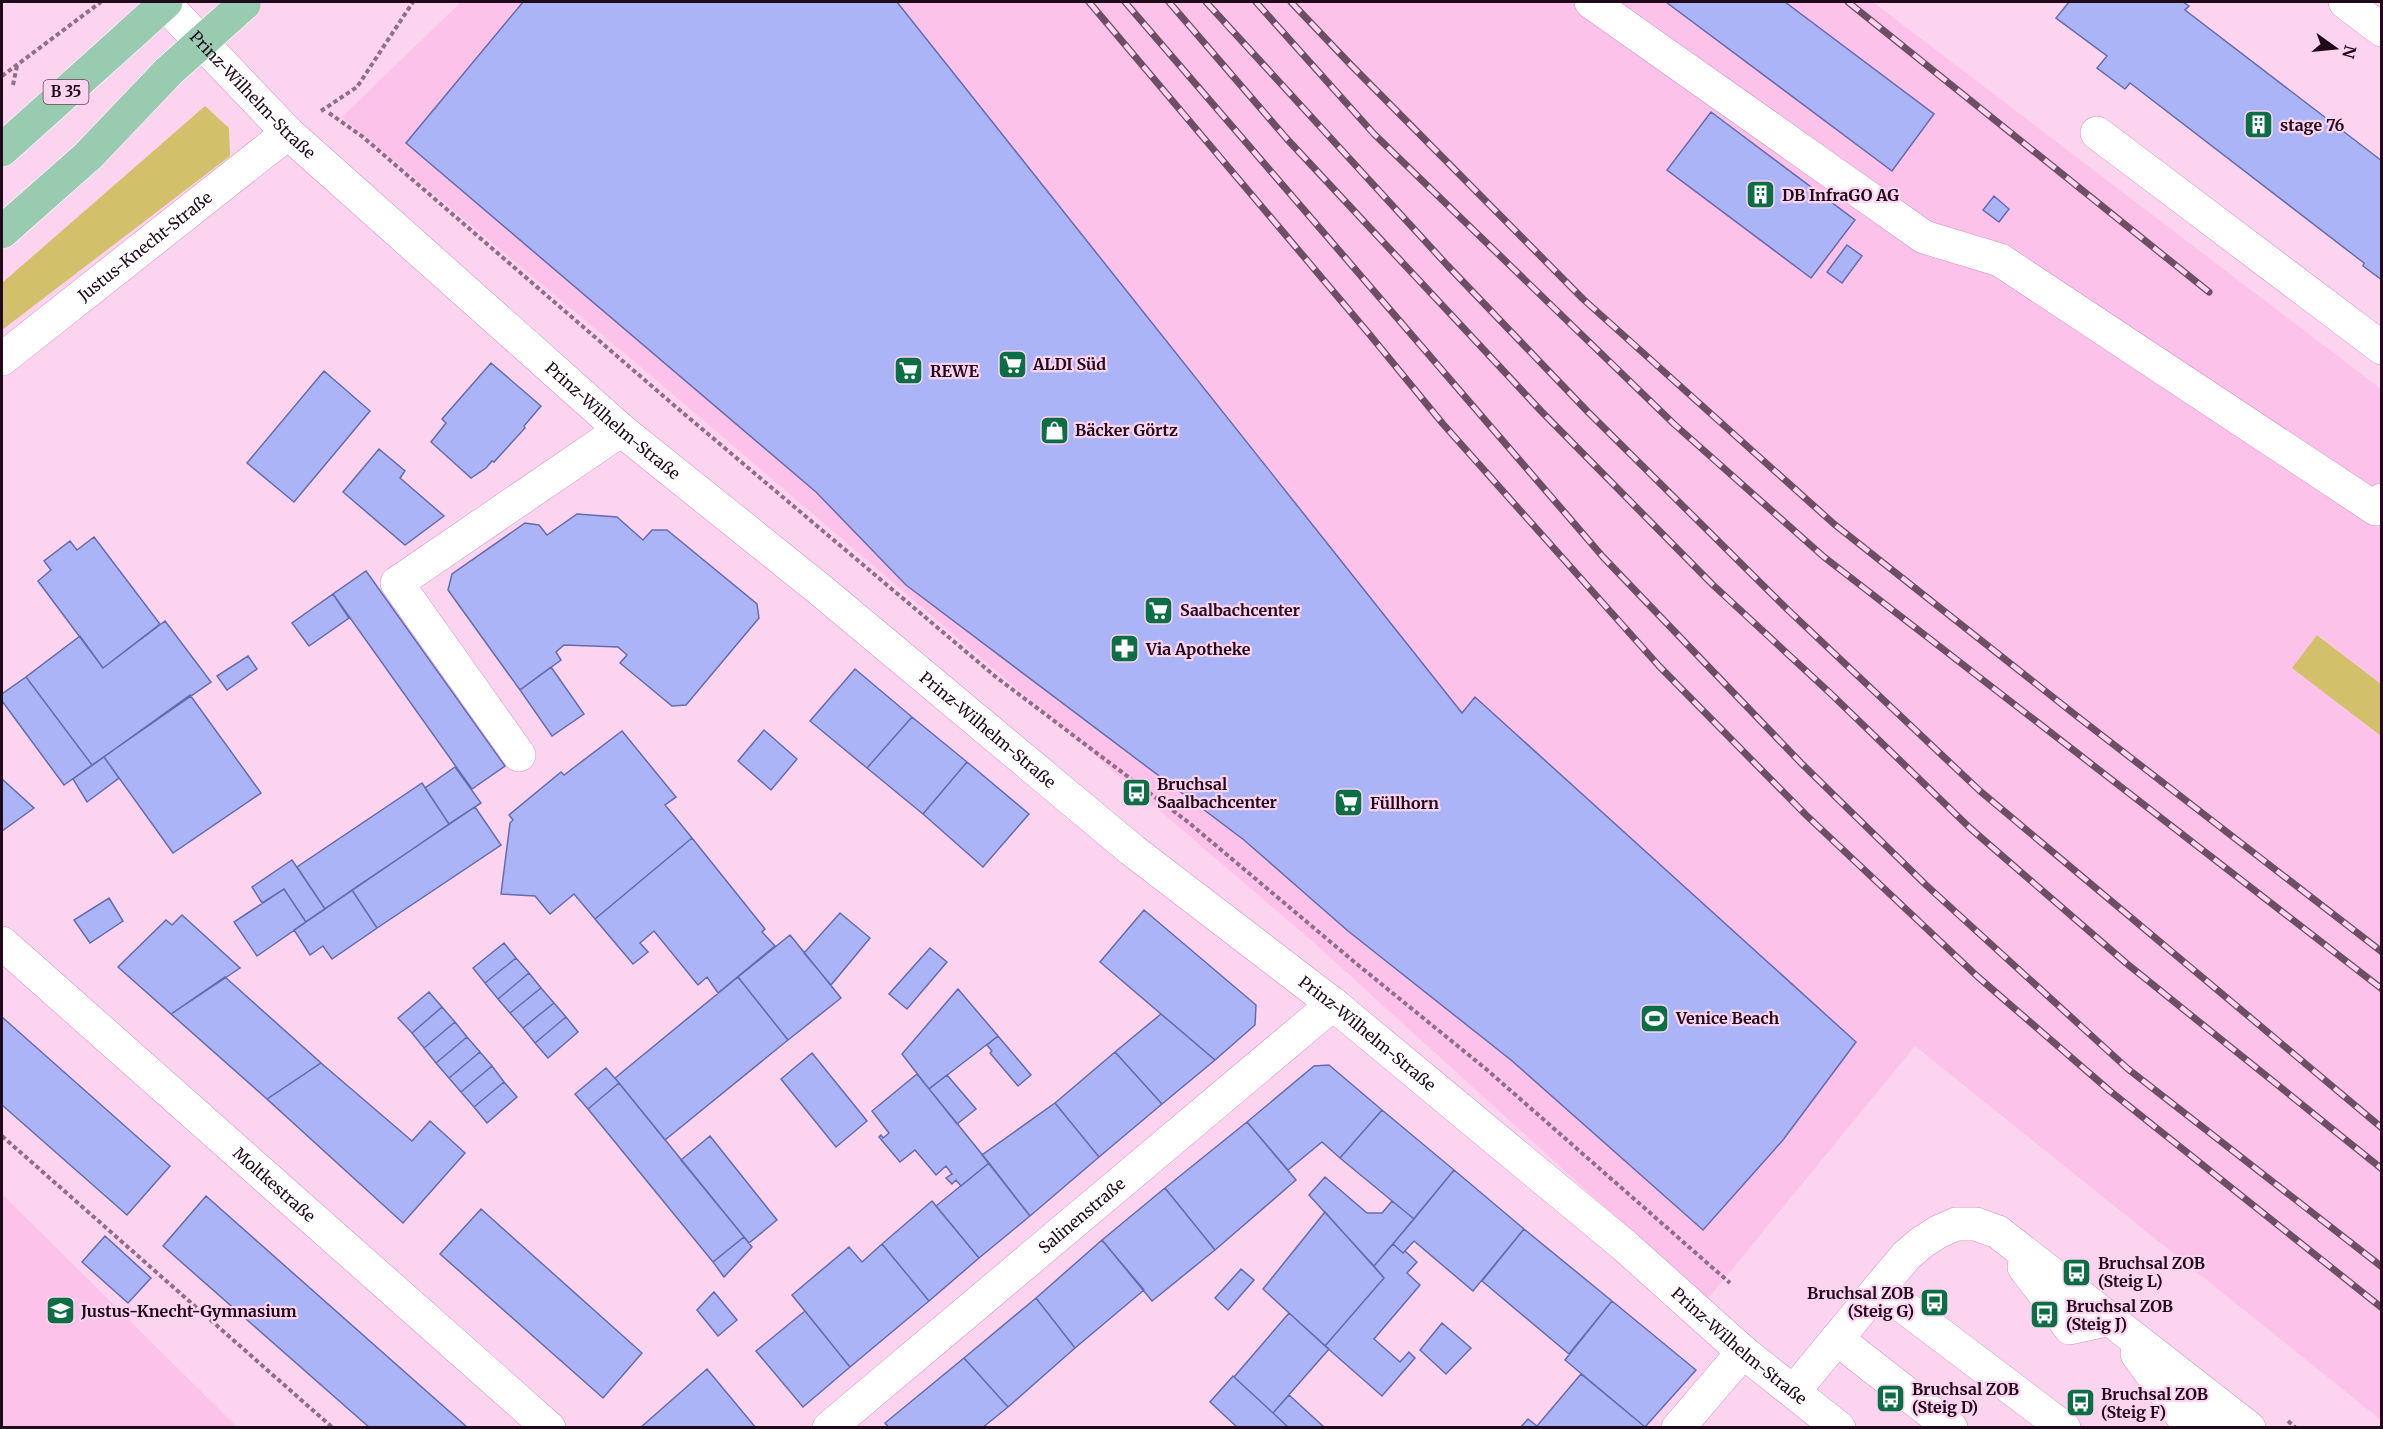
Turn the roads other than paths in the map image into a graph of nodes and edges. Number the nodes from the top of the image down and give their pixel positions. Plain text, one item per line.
1 (165, 2) edge
2 (1591, 2) edge
3 (2345, 2) edge
4 (246, 3) edge
5 (2382, 30) edge
6 (288, 133) junction
7 (2097, 133) dead end
8 (2, 150) edge
9 (2, 232) edge
10 (2382, 348) edge
11 (2, 359) edge
12 (621, 430) junction
13 (2382, 500) edge
14 (519, 755) dead end
15 (2, 943) edge
16 (1333, 1004) junction
17 (1879, 1288) junction
18 (1837, 1339) junction
19 (1743, 1352) junction
20 (1794, 1391) junction
21 (2242, 1424) edge
22 (549, 1428) edge
23 (829, 1428) edge
24 (1678, 1428) edge
25 (1839, 1428) edge
26 (1951, 1428) edge
27 (2064, 1428) edge

1 - 6 street, Prinz-Wilhelm-Straße
1 - 8 main road, B 35, bridge
2 - 13 street
3 - 5 street
4 - 9 main road, bridge
6 - 11 street, Justus-Knecht-Straße
6 - 12 street, Prinz-Wilhelm-Straße
7 - 10 street
12 - 14 street
12 - 16 street, Prinz-Wilhelm-Straße
15 - 22 street, Moltkestraße
16 - 19 street, Prinz-Wilhelm-Straße
16 - 23 street, Salinenstraße
17 - 18 street
17 - 21 street
17 - 27 street
18 - 20 street
18 - 26 street
19 - 20 street, Prinz-Wilhelm-Straße
19 - 24 street
20 - 25 street, Prinz-Wilhelm-Straße

